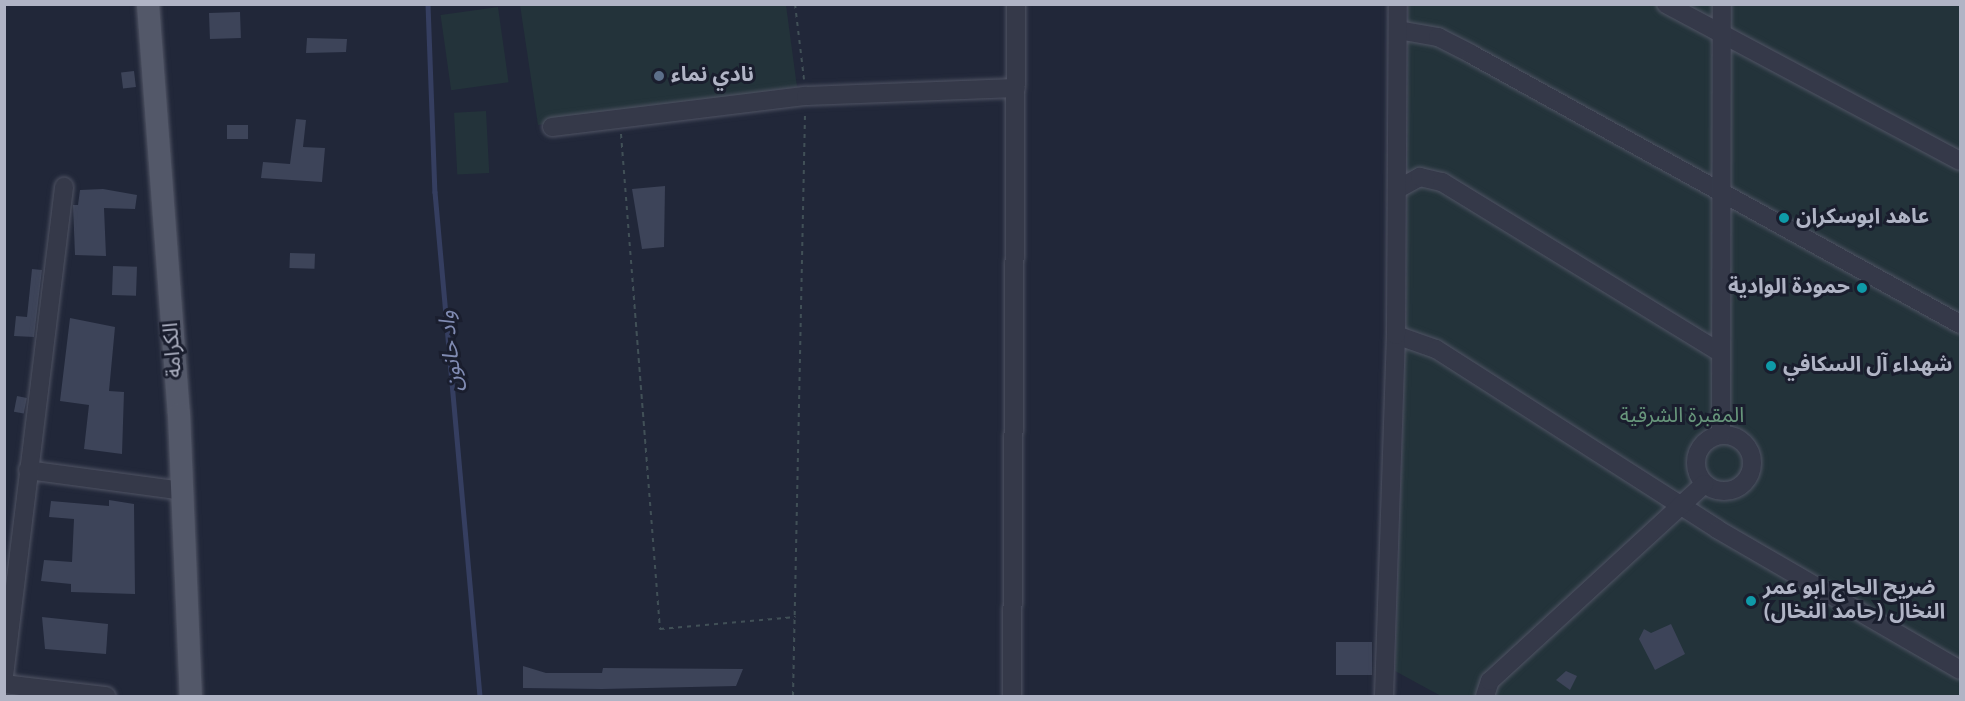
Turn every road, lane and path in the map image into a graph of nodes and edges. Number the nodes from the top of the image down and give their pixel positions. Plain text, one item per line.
1 (148, 4) edge
2 (795, 4) edge
3 (1016, 4) edge
4 (1398, 4) edge
5 (1666, 4) edge
6 (1722, 4) edge
7 (1398, 30) junction
8 (1722, 34) junction
9 (1016, 88) junction
10 (806, 96) junction
11 (619, 119) junction
12 (552, 127) dead end
13 (1960, 161) edge
14 (64, 187) dead end
15 (1398, 189) junction
16 (1721, 192) junction
17 (1960, 324) edge
18 (1396, 335) junction
19 (1721, 353) junction
20 (1721, 435) junction
21 (28, 470) junction
22 (1704, 484) junction
23 (183, 491) junction
24 (1679, 505) junction
25 (795, 617) junction
26 (1960, 670) edge
27 (4, 676) edge
28 (4, 684) edge
29 (106, 696) edge
30 (191, 696) edge
31 (793, 696) edge
32 (1012, 696) edge
33 (1384, 696) edge
34 (1485, 696) edge

1 - 23 main road, الكرامة
2 - 10 path
3 - 9 street
4 - 7 street
5 - 8 street
6 - 8 street
7 - 15 street
7 - 16 street
8 - 13 street
8 - 16 street
9 - 10 street
9 - 32 street
10 - 11 street
10 - 25 path
11 - 12 street
11 - 25 path
14 - 21 street
15 - 18 street
15 - 19 street
16 - 17 street
16 - 19 street
18 - 24 street
18 - 33 street
19 - 20 street
20 - 22 street
20 - 22 street
21 - 23 street
21 - 27 street
22 - 24 street
23 - 30 main road, الكرامة
24 - 26 street
24 - 34 street
25 - 31 path
28 - 29 street

